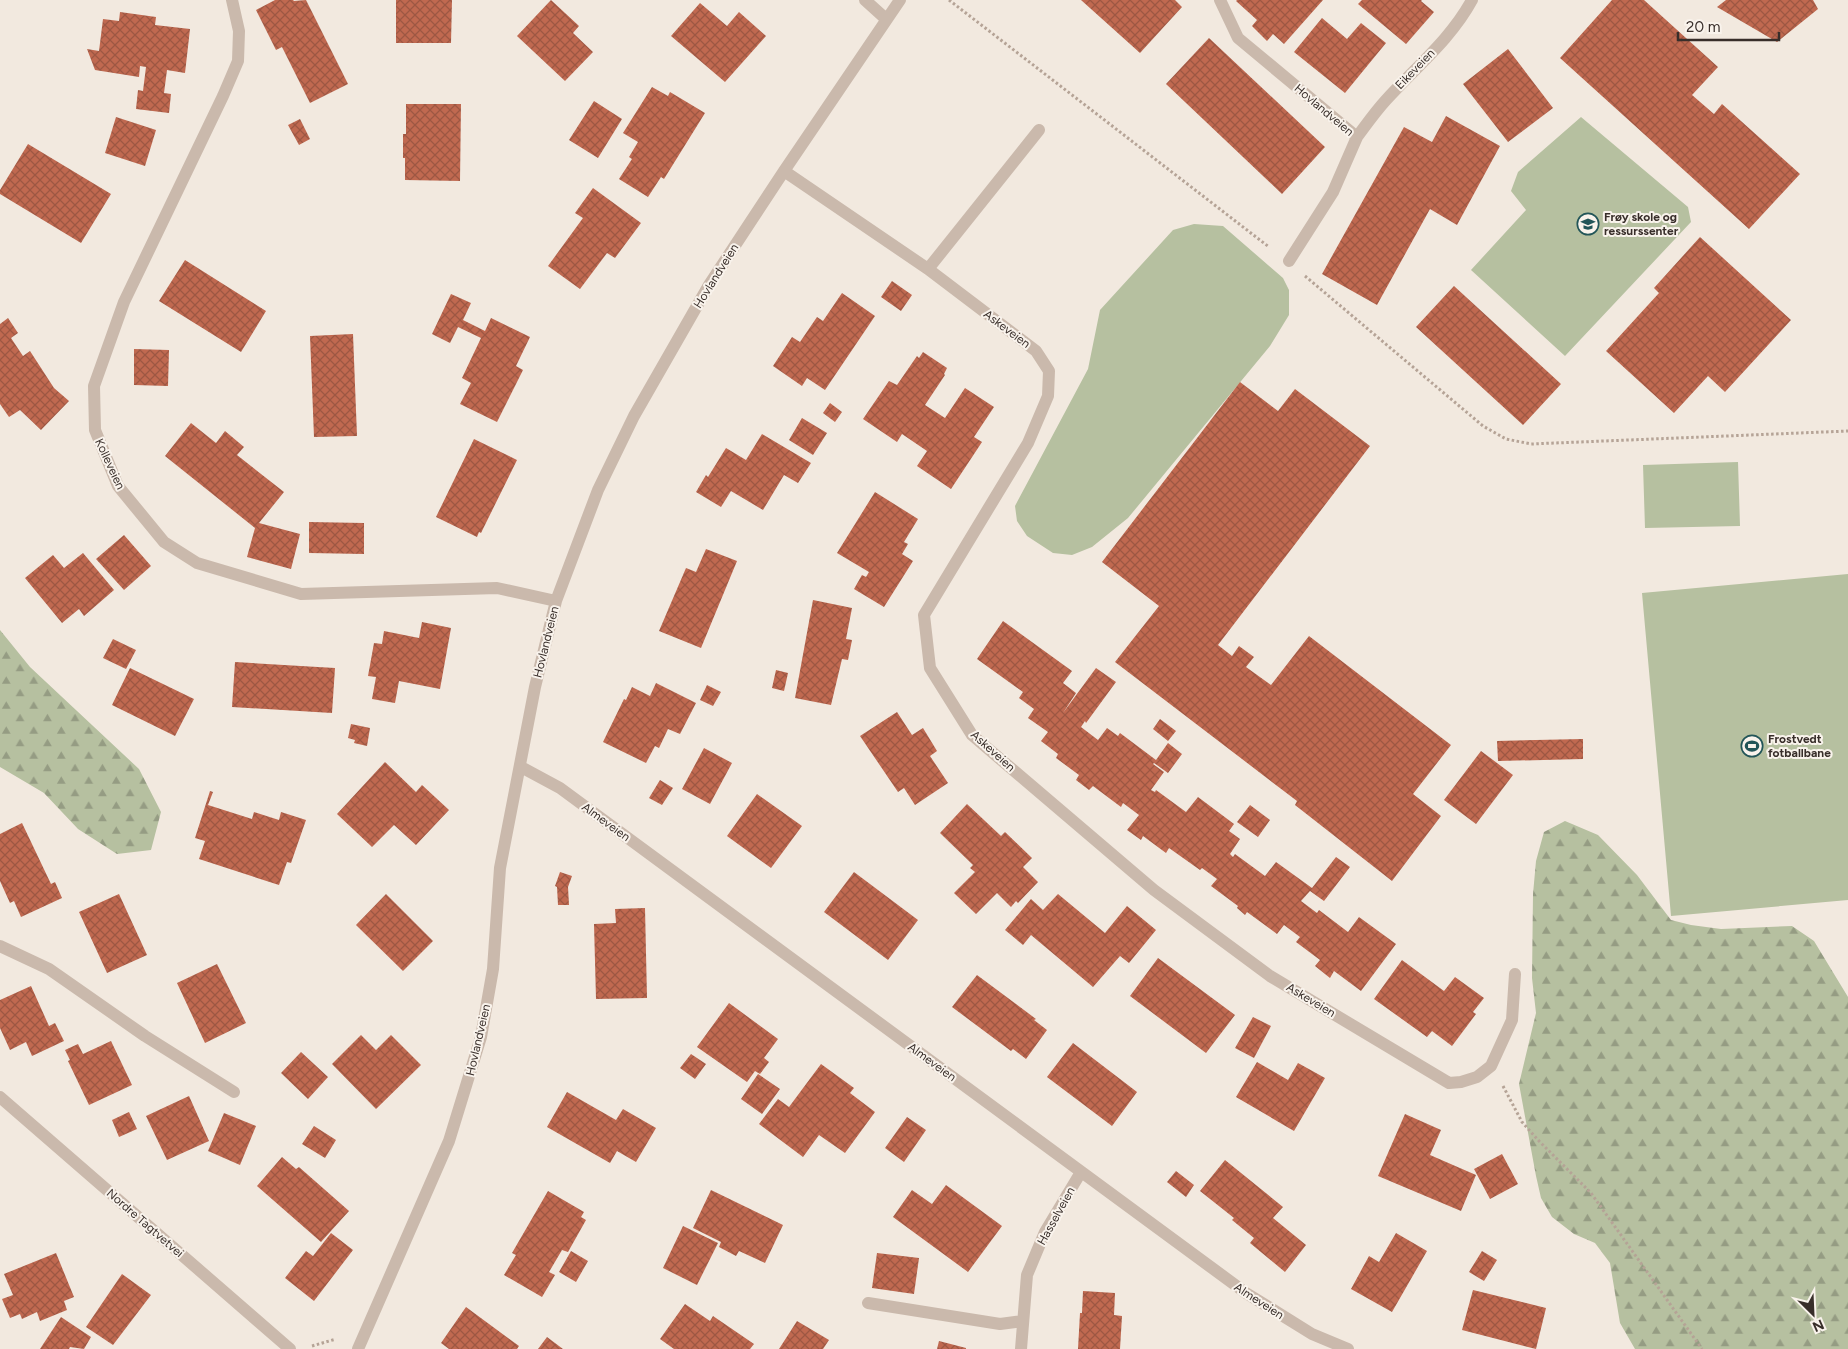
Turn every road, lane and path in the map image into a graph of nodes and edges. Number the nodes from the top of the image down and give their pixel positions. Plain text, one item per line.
1 (232, 0) edge
2 (865, 0) edge
3 (900, 0) edge
4 (949, 0) edge
5 (1220, 0) edge
6 (1472, 0) edge
7 (886, 19) junction
8 (1039, 130) dead end
9 (1357, 138) junction
10 (784, 171) junction
11 (1289, 262) junction
12 (928, 269) junction
13 (1848, 431) edge
14 (556, 601) junction
15 (520, 767) junction
16 (0, 946) edge
17 (1515, 974) dead end
18 (1491, 1066) junction
19 (234, 1092) dead end
20 (0, 1096) edge
21 (1081, 1172) junction
22 (868, 1303) dead end
23 (1023, 1321) junction
24 (336, 1339) dead end
25 (310, 1346) dead end
26 (290, 1349) edge
27 (358, 1349) edge
28 (1020, 1349) edge
29 (1348, 1349) edge
30 (1702, 1349) edge

1 - 14 street, Kolleveien
2 - 7 street
3 - 7 street, Hovlandveien
4 - 11 path
5 - 9 street, Hovlandveien
6 - 9 street, Eikeveien
7 - 10 street, Hovlandveien
8 - 12 street
9 - 11 street, Hovlandveien
10 - 12 street, Askeveien
10 - 14 street, Hovlandveien
11 - 13 path
12 - 18 street, Askeveien
14 - 15 street, Hovlandveien
15 - 21 street, Almeveien
15 - 27 street, Hovlandveien
16 - 19 street
17 - 18 street
18 - 30 path
20 - 26 street, Nordre Tagtvetvei
21 - 23 street, Hasselveien
21 - 29 street, Almeveien
22 - 23 street
23 - 28 street, Hasselveien
24 - 25 path

